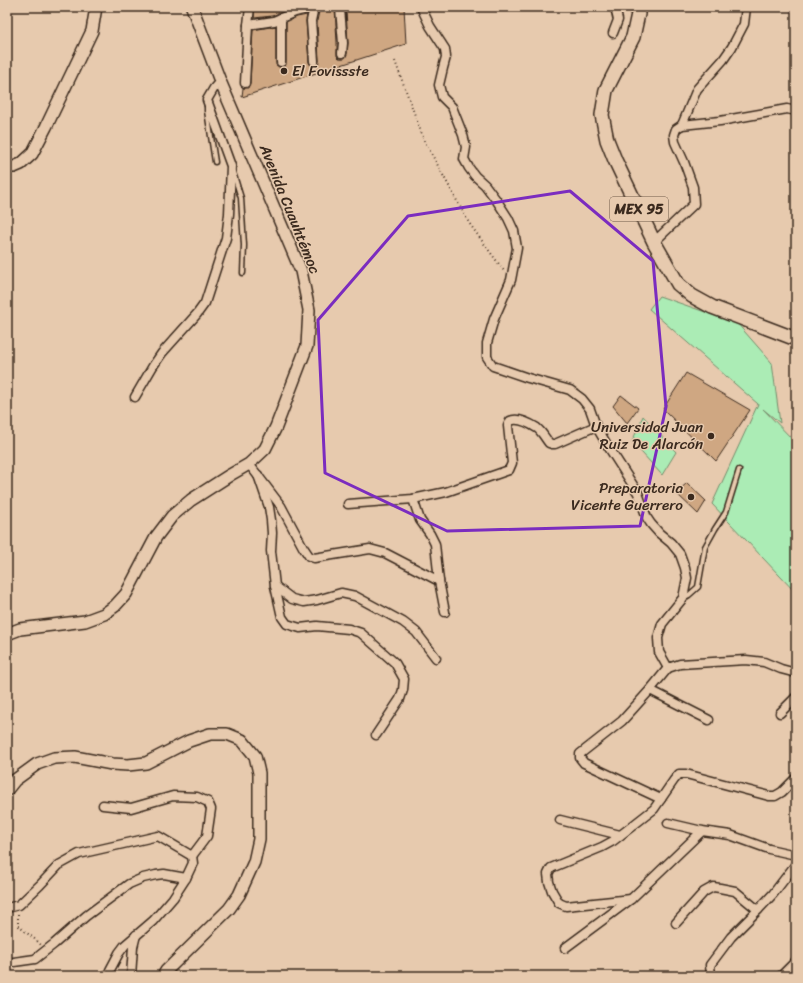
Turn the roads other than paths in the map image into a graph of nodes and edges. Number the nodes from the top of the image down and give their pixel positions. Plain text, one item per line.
1 (96, 7) edge
2 (250, 7) edge
3 (314, 7) edge
4 (341, 7) edge
5 (422, 7) edge
6 (615, 7) edge
7 (637, 7) edge
8 (746, 7) edge
9 (194, 8) edge
10 (295, 10) edge
11 (281, 18) junction
12 (248, 25) junction
13 (614, 33) dead end
14 (342, 53) dead end
15 (314, 61) dead end
16 (281, 62) dead end
17 (220, 81) junction
18 (245, 83) dead end
19 (208, 100) junction
20 (796, 111) edge
21 (682, 125) junction
22 (214, 162) dead end
23 (232, 166) junction
24 (7, 167) edge
25 (654, 242) junction
26 (243, 274) dead end
27 (796, 339) edge
28 (135, 397) dead end
29 (596, 426) junction
30 (249, 464) junction
31 (739, 470) dead end
32 (258, 475) junction
33 (413, 499) junction
34 (348, 504) dead end
35 (439, 581) junction
36 (275, 586) junction
37 (683, 598) junction
38 (444, 612) dead end
39 (7, 634) edge
40 (436, 658) dead end
41 (668, 668) junction
42 (796, 673) edge
43 (650, 690) junction
44 (796, 697) edge
45 (780, 713) dead end
46 (709, 720) dead end
47 (376, 735) dead end
48 (796, 778) edge
49 (7, 790) edge
50 (661, 800) junction
51 (103, 805) dead end
52 (560, 820) dead end
53 (668, 823) dead end
54 (702, 831) junction
55 (620, 835) junction
56 (192, 856) junction
57 (796, 856) edge
58 (796, 864) edge
59 (186, 878) junction
60 (631, 899) junction
61 (7, 908) edge
62 (758, 910) junction
63 (676, 923) dead end
64 (136, 935) junction
65 (565, 948) dead end
66 (796, 961) edge
67 (7, 963) edge
68 (108, 976) edge
69 (131, 976) edge
70 (163, 976) edge
71 (711, 976) edge
72 (781, 976) edge

1 - 24 main road
2 - 12 street
3 - 10 street
3 - 15 street
4 - 14 street
5 - 29 street
6 - 13 street
7 - 25 main road, MEX 95
8 - 21 street
9 - 17 main road, Avenida Cuauhtémoc
10 - 11 street
11 - 12 street
11 - 16 street
12 - 18 street
17 - 19 street
17 - 30 main road, Avenida Cuauhtémoc
19 - 22 lane
19 - 23 street
20 - 21 street
21 - 25 street
23 - 26 lane
23 - 28 street
25 - 27 main road, MEX 95
29 - 33 street
29 - 37 street
30 - 32 street
30 - 39 main road, Avenida Cuauhtémoc
31 - 37 lane
32 - 35 street
32 - 36 street
33 - 34 street
33 - 35 street
35 - 38 street
36 - 40 street
36 - 47 street
37 - 41 street
41 - 42 street
41 - 43 street
43 - 46 street
43 - 50 street
44 - 45 street
48 - 50 street
49 - 70 main road
50 - 55 street
51 - 56 street
52 - 55 street
53 - 54 street
54 - 57 street
54 - 60 street
55 - 60 street
56 - 59 street
56 - 61 street
58 - 62 street
59 - 64 street
59 - 67 street
60 - 65 street
62 - 63 street
62 - 71 street
64 - 68 street
64 - 69 street
66 - 72 street

